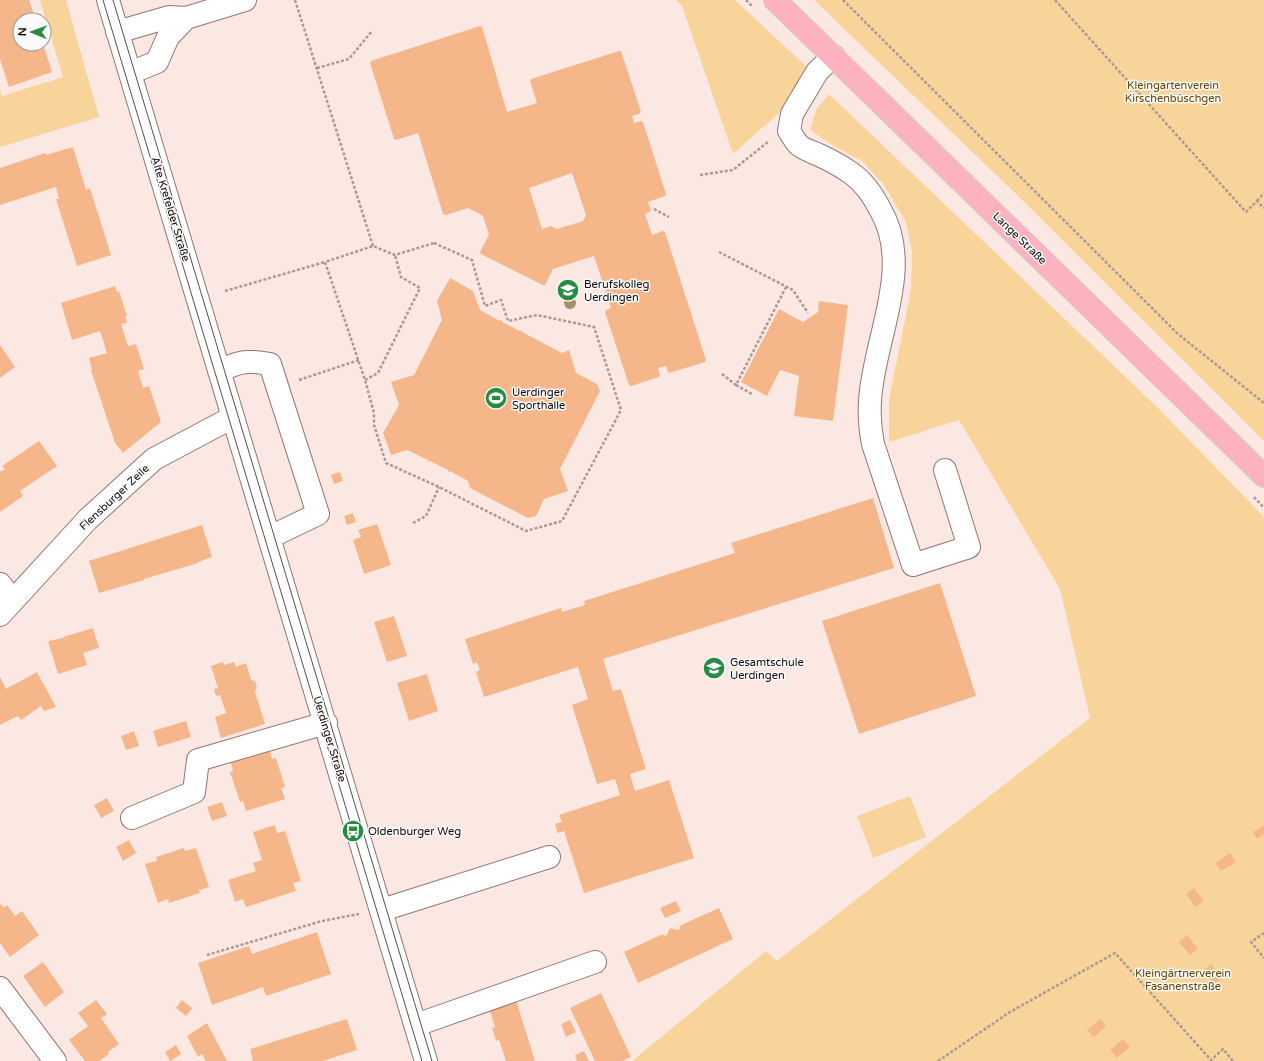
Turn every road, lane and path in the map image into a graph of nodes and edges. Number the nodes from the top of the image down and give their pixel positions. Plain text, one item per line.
1 (108, 0) edge
2 (245, 0) edge
3 (295, 0) edge
4 (775, 0) edge
5 (844, 0) edge
6 (1055, 0) edge
7 (186, 18) junction
8 (372, 31) dead end
9 (117, 32) junction
10 (833, 56) junction
11 (317, 68) junction
12 (130, 73) junction
13 (789, 131) junction
14 (700, 175) dead end
15 (1264, 193) edge
16 (1257, 201) junction
17 (1264, 208) edge
18 (654, 209) dead end
19 (669, 217) dead end
20 (373, 246) junction
21 (719, 252) dead end
22 (395, 255) junction
23 (325, 262) junction
24 (786, 287) junction
25 (225, 291) dead end
26 (808, 313) dead end
27 (359, 360) junction
28 (220, 371) junction
29 (722, 374) dead end
30 (309, 377) dead end
31 (365, 380) junction
32 (736, 385) junction
33 (752, 394) dead end
34 (1264, 404) edge
35 (233, 417) junction
36 (945, 470) dead end
37 (1264, 476) edge
38 (439, 487) junction
39 (413, 523) dead end
40 (270, 538) junction
41 (0, 584) edge
42 (6, 608) edge
43 (326, 723) junction
44 (132, 818) dead end
45 (549, 857) dead end
46 (382, 910) junction
47 (1264, 933) edge
48 (207, 955) dead end
49 (1264, 958) edge
50 (595, 962) dead end
51 (0, 988) edge
52 (416, 1025) junction
53 (55, 1061) edge
54 (426, 1061) edge
55 (938, 1061) edge
56 (1210, 1061) edge
57 (1233, 1061) edge

1 - 9 street, Alte Krefelder Straße
2 - 7 street
3 - 11 path
4 - 10 main road, Lange Straße
5 - 34 path
6 - 16 path
7 - 9 street
7 - 12 street
8 - 11 path
9 - 12 street, Alte Krefelder Straße
10 - 13 street
10 - 37 main road, Lange Straße
11 - 20 path
12 - 28 street, Alte Krefelder Straße
13 - 14 path
13 - 36 street
15 - 16 path
16 - 17 path
18 - 19 path
20 - 22 path
20 - 23 path
21 - 24 path
22 - 31 path
22 - 38 path
23 - 25 path
23 - 27 path
24 - 26 path
24 - 32 path
27 - 30 path
27 - 31 path
28 - 35 street, Alte Krefelder Straße
28 - 40 street
29 - 32 path
31 - 38 path
32 - 33 path
35 - 40 street, Uerdinger Straße
35 - 42 street, Flensburger Zeile
38 - 39 path
40 - 43 street, Uerdinger Straße
41 - 42 street, Flensburger Zeile
43 - 44 street
43 - 46 street, Uerdinger Straße
45 - 46 street
46 - 48 path
46 - 52 street, Uerdinger Straße
47 - 49 path
50 - 52 street
51 - 53 street
52 - 54 street, Uerdinger Straße
55 - 56 path
56 - 57 path

